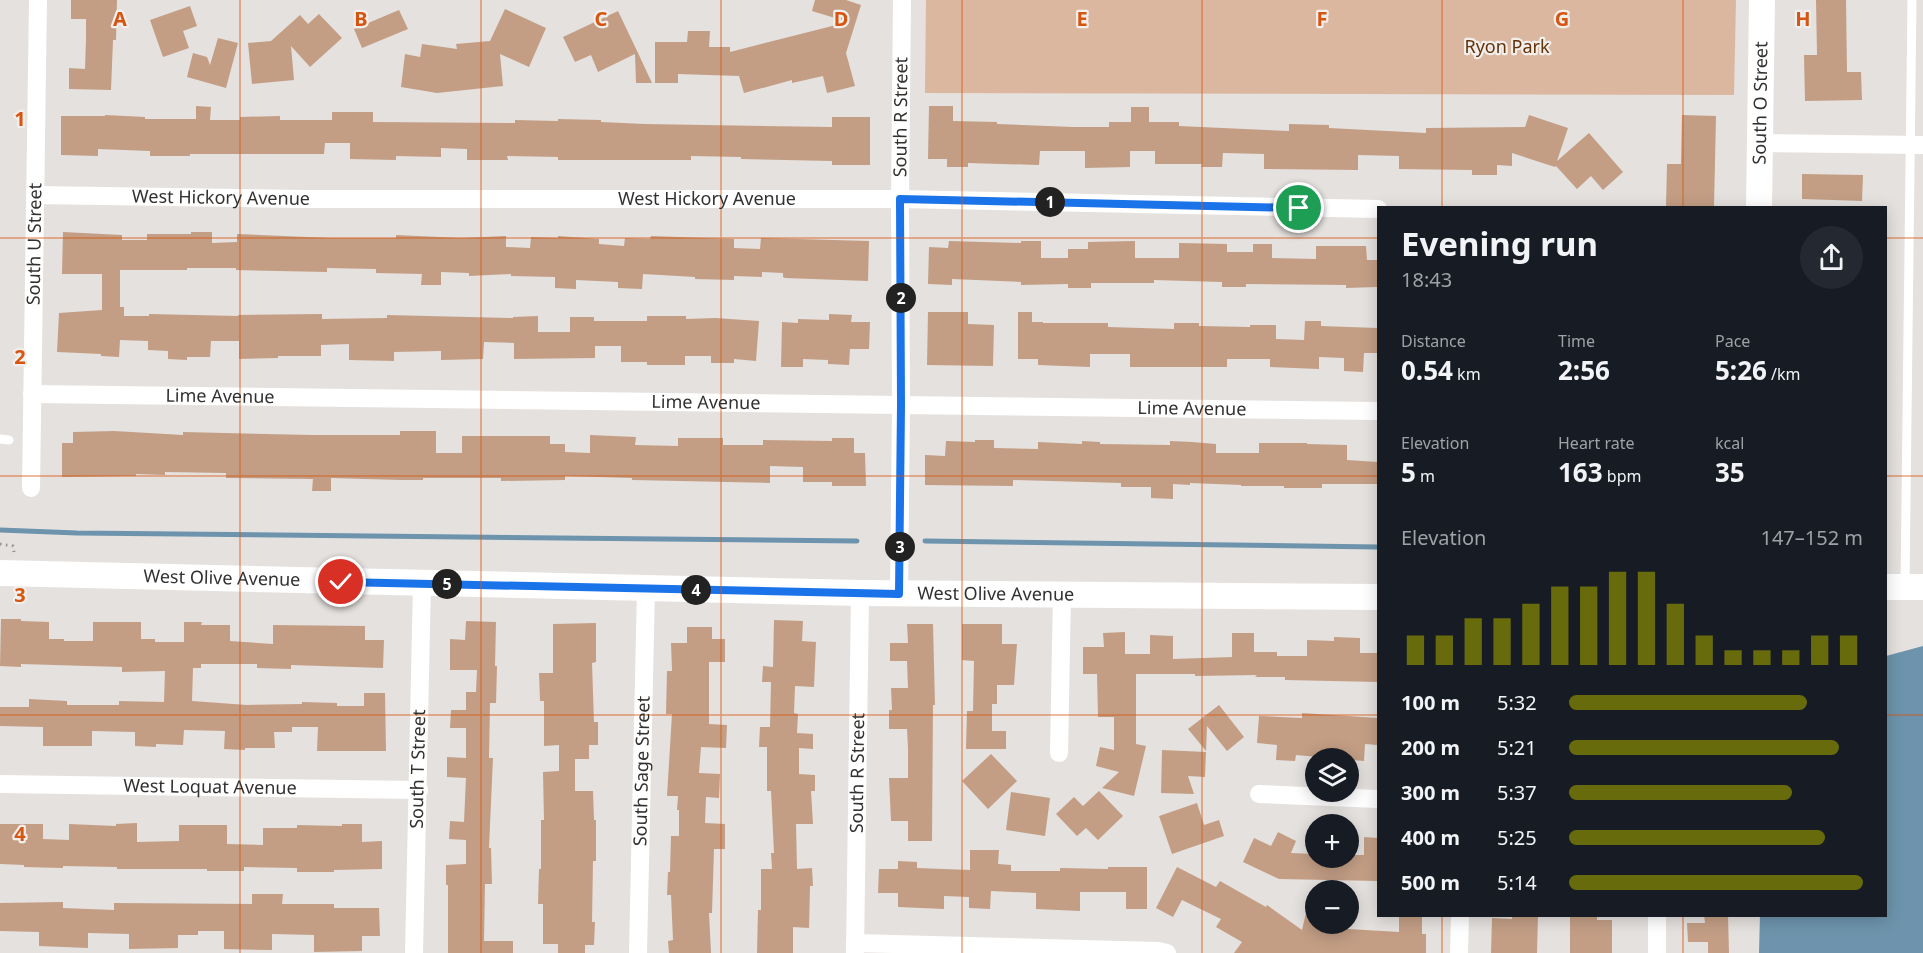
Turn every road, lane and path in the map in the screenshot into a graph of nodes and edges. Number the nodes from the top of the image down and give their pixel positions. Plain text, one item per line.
1 (38, 0) edge
2 (902, 0) edge
3 (1762, 0) edge
4 (1912, 0) edge
5 (1760, 143) junction
6 (1917, 145) edge
7 (36, 195) junction
8 (900, 199) junction
9 (1759, 206) edge
10 (1377, 209) edge
11 (32, 394) junction
12 (901, 405) junction
13 (1377, 411) edge
14 (31, 488) dead end
15 (0, 544) edge
16 (13, 546) dead end
17 (0, 573) edge
18 (422, 584) junction
19 (1904, 587) edge
20 (646, 589) junction
21 (860, 593) junction
22 (899, 594) junction
23 (1062, 594) junction
24 (1377, 597) edge
25 (1059, 753) dead end
26 (0, 784) edge
27 (419, 790) junction
28 (1259, 794) dead end
29 (1377, 799) edge
30 (1460, 917) edge
31 (1657, 917) edge
32 (855, 948) edge
33 (1060, 950) edge
34 (414, 953) edge
35 (638, 953) edge
36 (1167, 953) edge
37 (1459, 953) edge
38 (1657, 953) edge

1 - 7 street, South U Street
2 - 8 street, South R Street
3 - 5 street, South O Street
4 - 6 lane
5 - 6 street
5 - 9 street, South O Street
6 - 19 lane
7 - 8 street, West Hickory Avenue
7 - 11 street, South U Street
8 - 10 street, West Hickory Avenue
8 - 12 street, South R Street
11 - 12 street, Lime Avenue
11 - 14 street, South U Street
12 - 13 street, Lime Avenue
12 - 22 street, South R Street
15 - 16 path
17 - 18 street, West Olive Avenue
18 - 20 street, West Olive Avenue
18 - 27 street, South T Street
20 - 21 street, West Olive Avenue
20 - 35 street, South Sage Street
21 - 22 street, West Olive Avenue
21 - 32 street, South R Street
22 - 23 street, West Olive Avenue
23 - 24 street, West Olive Avenue
23 - 25 street
26 - 27 street, West Loquat Avenue
27 - 34 street, South T Street
28 - 29 street
30 - 37 street
31 - 38 street
32 - 33 street
33 - 36 street

